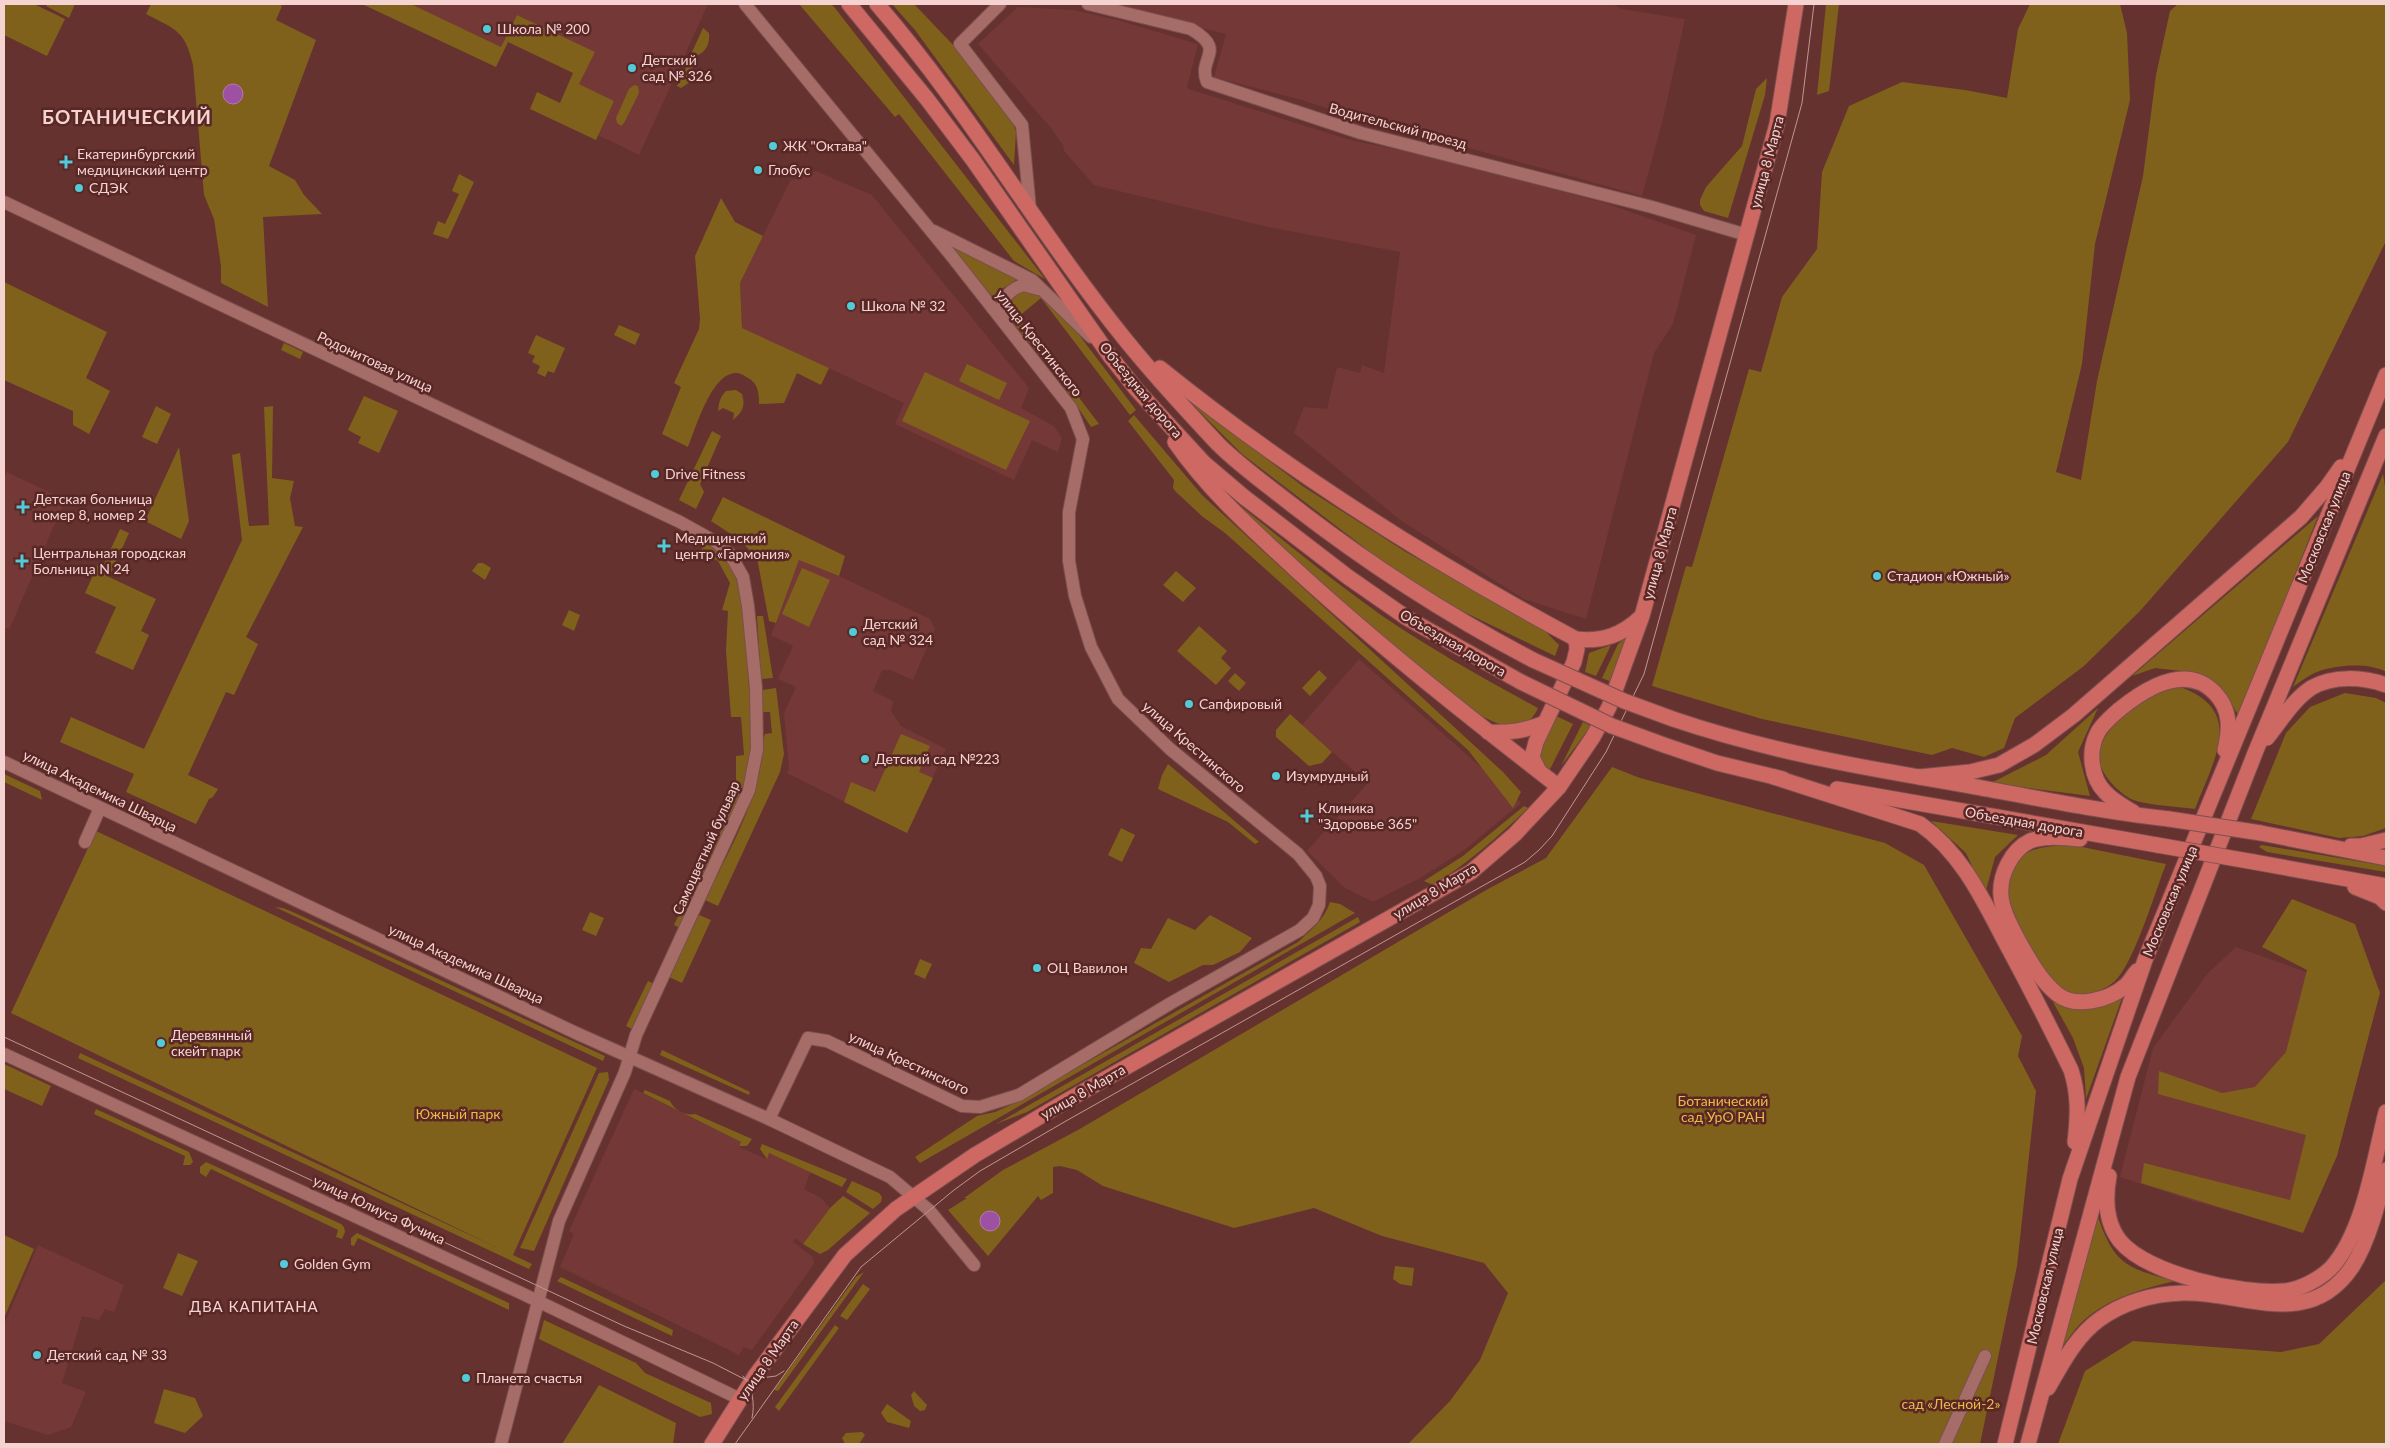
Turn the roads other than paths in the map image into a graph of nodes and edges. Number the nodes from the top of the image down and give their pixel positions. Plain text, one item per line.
1 (745, 4) edge
2 (849, 4) edge
3 (877, 4) edge
4 (1000, 4) edge
5 (1088, 4) edge
6 (1796, 4) edge
7 (4, 202) edge
8 (1030, 210) junction
9 (930, 228) junction
10 (1747, 235) junction
11 (1047, 293) junction
12 (1004, 323) junction
13 (1125, 340) junction
14 (1110, 356) junction
15 (2386, 375) edge
16 (1137, 390) junction
17 (2386, 436) edge
18 (2359, 441) junction
19 (730, 554) joint
20 (1642, 616) junction
21 (1576, 639) junction
22 (2386, 685) edge
23 (1545, 723) junction
24 (1488, 732) junction
25 (2255, 753) junction
26 (4, 762) edge
27 (1539, 771) junction
28 (2223, 774) junction
29 (1774, 777) junction
30 (1919, 777) junction
31 (1559, 787) junction
32 (100, 808) junction
33 (2141, 816) junction
34 (2127, 839) junction
35 (2386, 840) edge
36 (84, 842) dead end
37 (2329, 846) junction
38 (2386, 858) edge
39 (2319, 875) junction
40 (2386, 886) edge
41 (2386, 903) edge
42 (2145, 960) junction
43 (4, 1054) edge
44 (630, 1056) junction
45 (2121, 1103) junction
46 (2386, 1112) edge
47 (769, 1119) junction
48 (2386, 1170) edge
49 (2070, 1179) junction
50 (913, 1196) junction
51 (974, 1265) dead end
52 (537, 1300) junction
53 (1985, 1356) dead end
54 (740, 1398) junction
55 (2038, 1407) junction
56 (501, 1444) edge
57 (712, 1444) edge
58 (1945, 1444) edge
59 (2005, 1444) edge
60 (2028, 1444) edge

1 - 9 street, улица Крестинского
2 - 14 main road, Объездная дорога
3 - 8 main road, Объездная дорога
4 - 8 street
5 - 10 street, Водительский проезд
6 - 10 main road, улица 8 Марта
7 - 19 street, Родонитовая улица
8 - 13 main road, Объездная дорога
9 - 11 street
9 - 12 street, улица Крестинского
10 - 20 main road, улица 8 Марта
11 - 12 street
11 - 14 street
12 - 47 street, улица Крестинского
13 - 21 main road
13 - 30 main road, Объездная дорога, bridge
14 - 16 main road, Объездная дорога
15 - 18 main road, Московская улица
16 - 24 main road
16 - 29 main road, Объездная дорога, bridge
17 - 25 main road, Московская улица
18 - 28 main road, Московская улица
18 - 30 main road
19 - 44 street, Самоцветный бульвар
20 - 21 main road
20 - 31 main road, улица 8 Марта
21 - 23 main road
22 - 25 main road
23 - 24 main road
23 - 27 main road
24 - 27 main road
25 - 45 main road, Московская улица
26 - 32 street, улица Академика Шварца
27 - 31 main road
28 - 33 main road
28 - 42 main road, Московская улица
29 - 34 main road, Объездная дорога
29 - 49 main road
30 - 33 main road, Объездная дорога
31 - 50 main road, улица 8 Марта
32 - 36 street
32 - 44 street, улица Академика Шварца
33 - 37 main road, Объездная дорога, bridge
34 - 39 main road, Объездная дорога, bridge
34 - 42 main road
35 - 37 main road
37 - 38 main road, Объездная дорога
39 - 40 main road, Объездная дорога
39 - 41 main road
42 - 49 main road, Московская улица
43 - 52 street, улица Юлиуса Фучика
44 - 47 street, улица Академика Шварца
44 - 52 street, Самоцветный бульвар
45 - 46 main road
45 - 55 main road, Московская улица
47 - 50 street, улица Академика Шварца
48 - 55 main road
49 - 59 main road, Московская улица
50 - 51 street, улица Академика Шварца
50 - 54 main road, улица 8 Марта
52 - 54 street, улица Юлиуса Фучика
52 - 56 street, Самоцветный бульвар
53 - 58 street
54 - 57 main road, улица 8 Марта
55 - 60 main road, Московская улица

